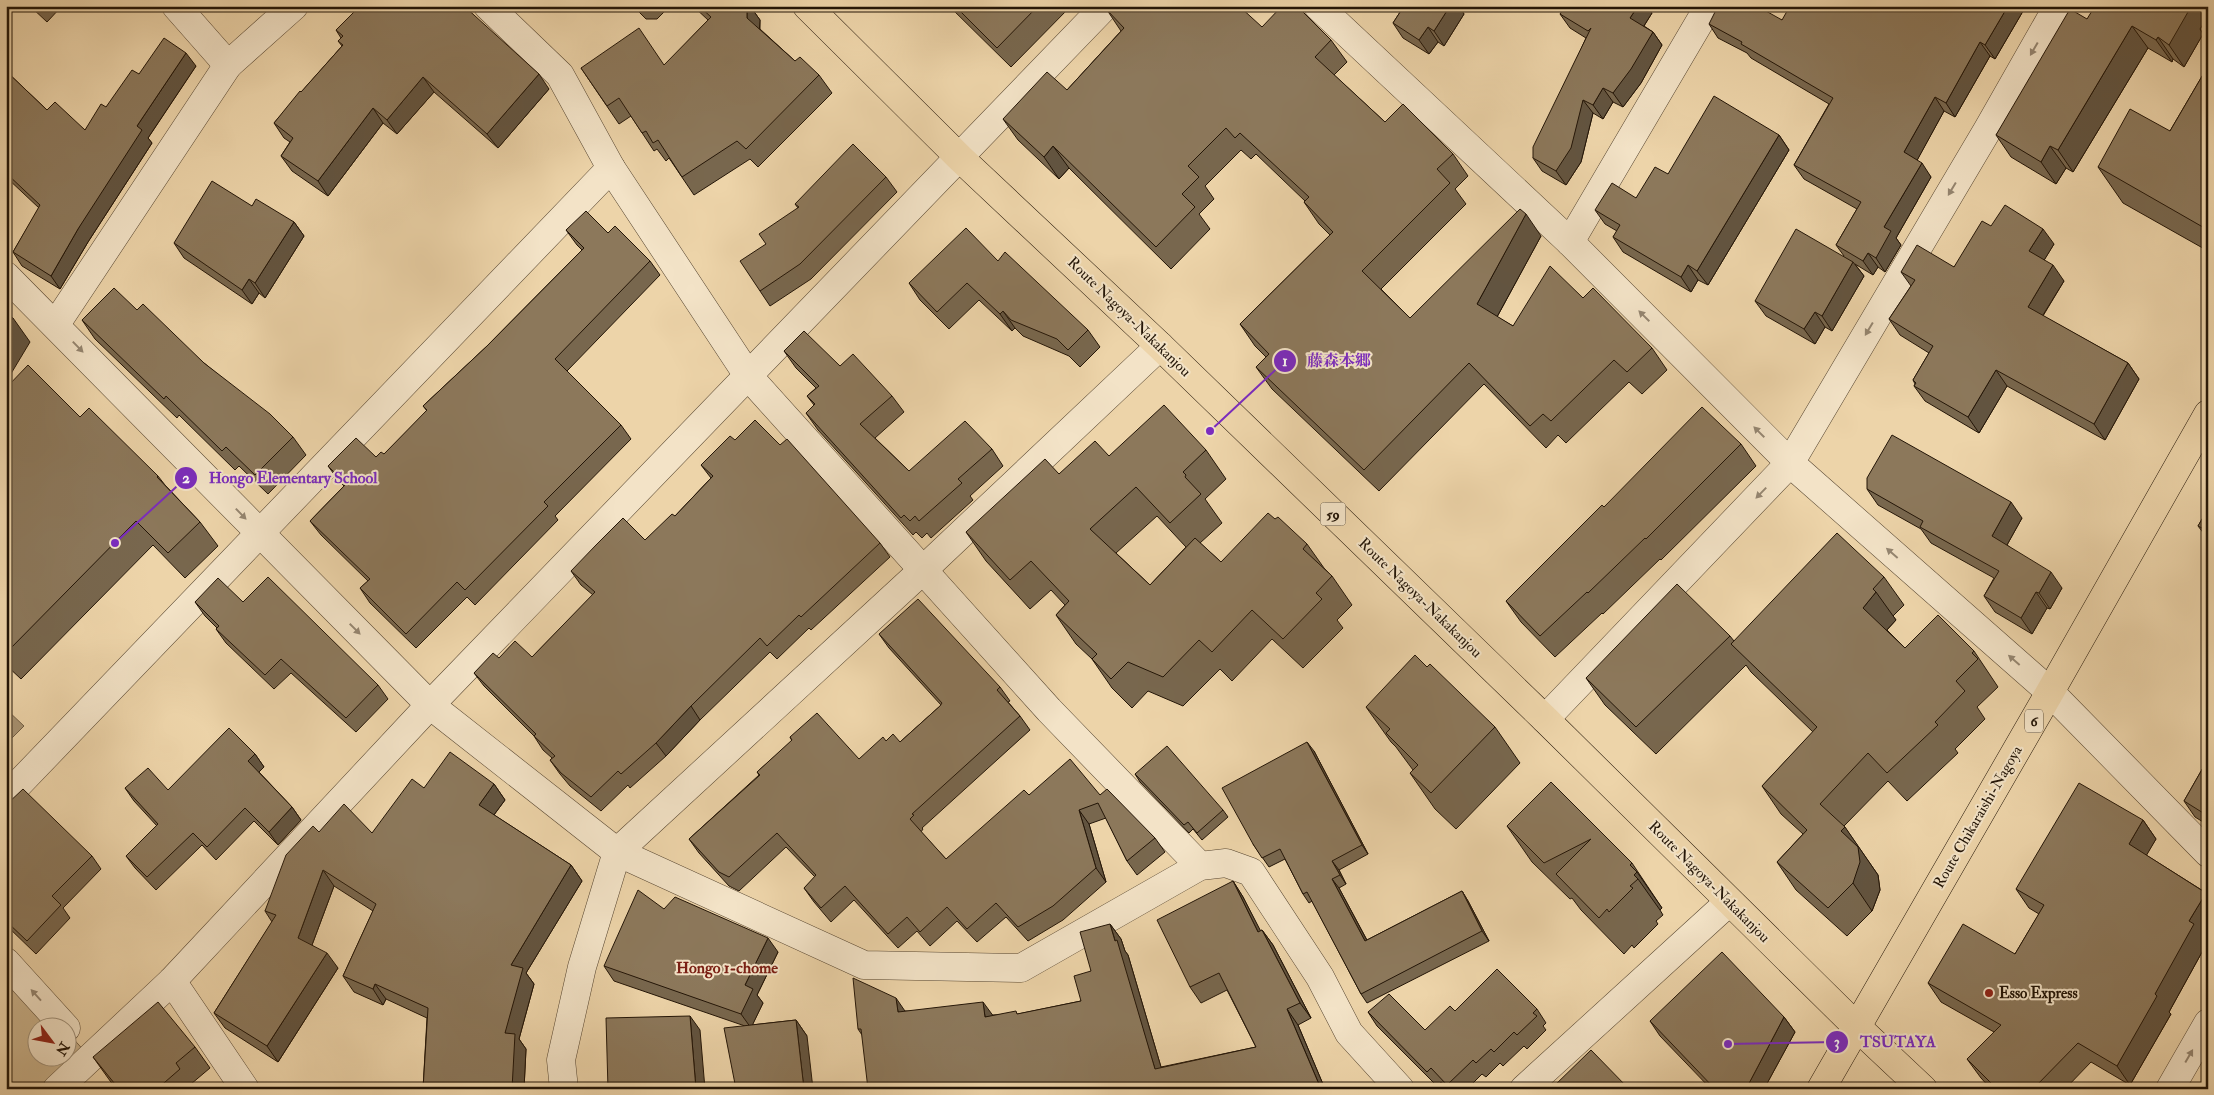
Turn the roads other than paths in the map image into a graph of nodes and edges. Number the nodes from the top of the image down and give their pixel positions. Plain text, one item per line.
1 (176, 6) edge
2 (294, 6) edge
3 (488, 6) edge
4 (807, 6) edge
5 (1105, 6) edge
6 (1318, 6) edge
7 (1709, 6) edge
8 (2058, 6) edge
9 (228, 65) junction
10 (960, 158) junction
11 (611, 168) junction
12 (1570, 242) junction
13 (6, 276) edge
14 (56, 324) junction
15 (1160, 346) junction
16 (749, 377) junction
17 (2208, 414) edge
18 (1790, 463) junction
19 (260, 533) junction
20 (924, 569) junction
21 (2050, 692) junction
22 (430, 705) junction
23 (1545, 719) junction
24 (6, 796) edge
25 (617, 852) junction
26 (2208, 853) edge
27 (1200, 866) junction
28 (1729, 902) junction
29 (6, 962) edge
30 (172, 981) junction
31 (58, 1018) edge
32 (2208, 1023) edge
33 (1856, 1026) junction
34 (78, 1040) edge
35 (91, 1055) junction
36 (57, 1089) edge
37 (246, 1089) edge
38 (564, 1089) edge
39 (1400, 1089) edge
40 (1524, 1089) edge
41 (1821, 1089) edge
42 (1923, 1089) edge
43 (2170, 1089) edge

1 - 9 street
2 - 9 street
3 - 11 street
4 - 10 main road, Route Nagoya-Nakakanjou / 59
5 - 10 street
6 - 12 street
7 - 12 street
8 -> 18 street
9 - 14 street
10 - 15 main road, Route Nagoya-Nakakanjou / 59
10 - 16 street
11 - 16 street
11 - 19 street
18 -> 12 street
13 - 14 street
14 -> 19 street
15 - 20 street
15 - 23 main road, Route Nagoya-Nakakanjou / 59
16 - 20 street
16 - 22 street
17 - 21 main road, Route Chikaraishi-Nagoya / 6
21 -> 18 street
18 -> 23 street
19 -> 22 street
19 - 24 street
20 - 25 street
20 - 27 street
21 - 26 street
21 - 33 main road, Route Chikaraishi-Nagoya / 6
22 - 25 street
22 - 30 street
23 - 28 main road, Route Nagoya-Nakakanjou / 59
25 - 27 street
25 - 38 street
27 - 39 street
28 - 33 main road, Route Nagoya-Nakakanjou / 59
28 - 40 street
31 -> 29 street
30 - 35 street
30 - 37 street
43 -> 32 street
33 - 41 main road, Route Chikaraishi-Nagoya / 6
33 - 42 main road, Route Nagoya-Nakakanjou / 59
34 - 35 street
35 - 36 street

